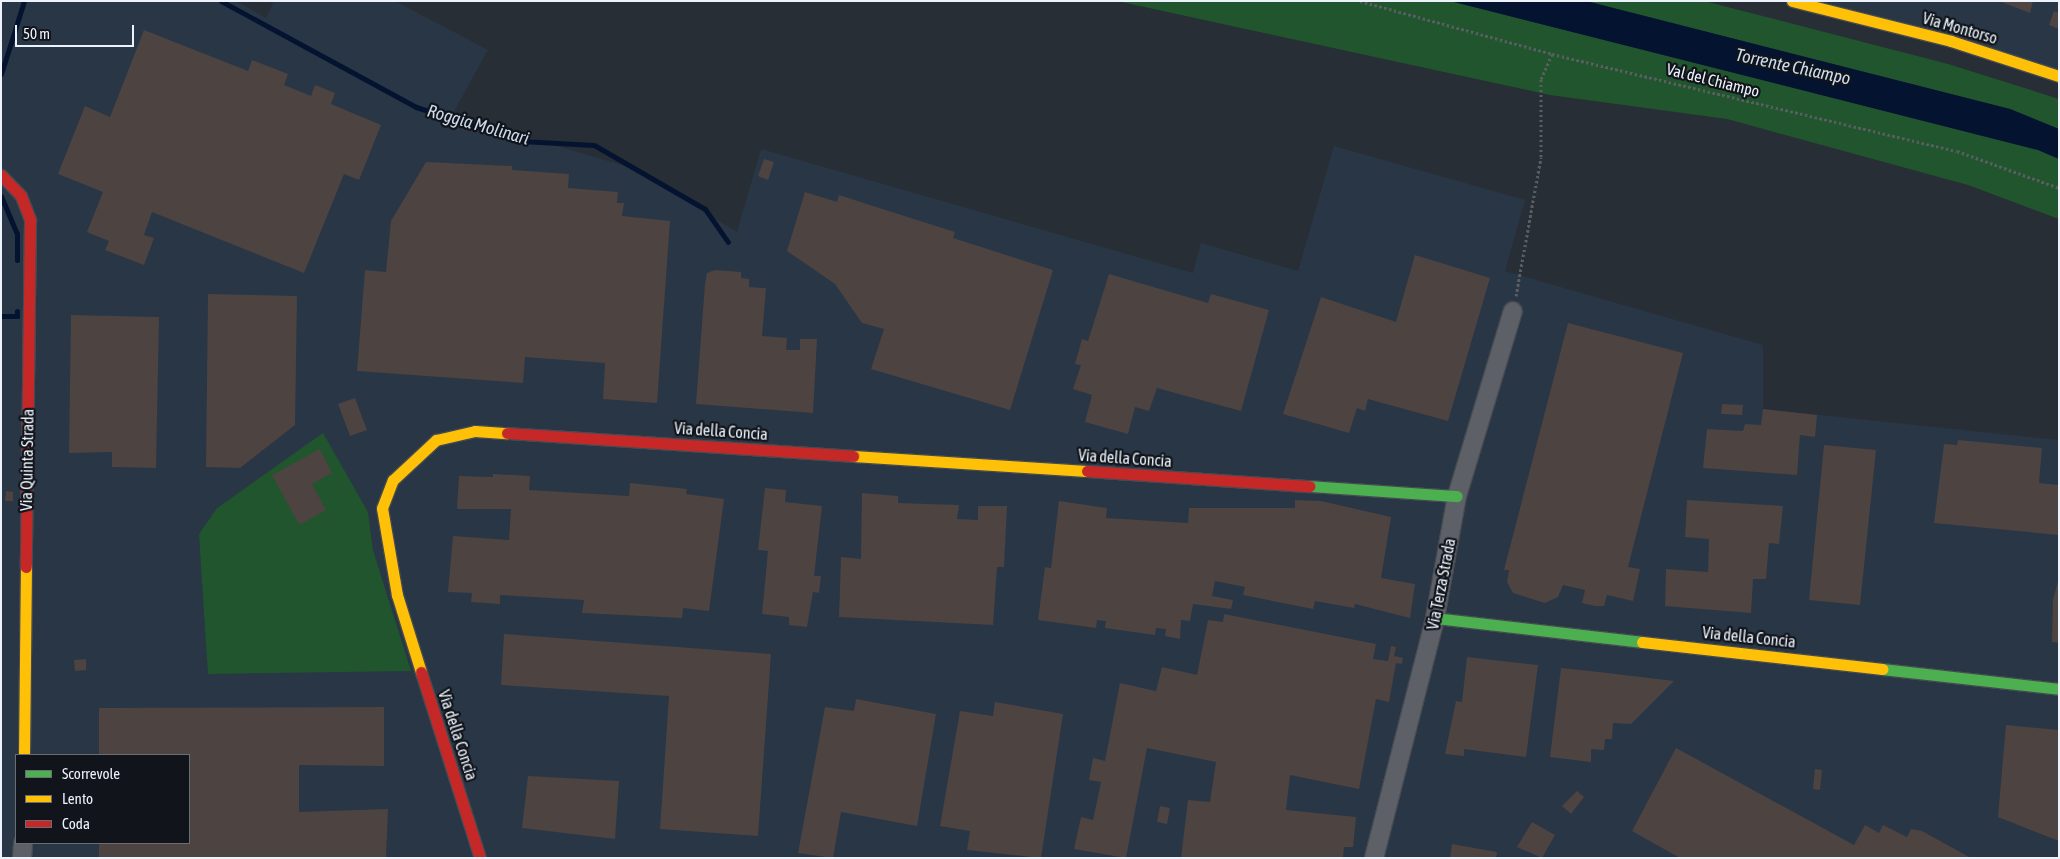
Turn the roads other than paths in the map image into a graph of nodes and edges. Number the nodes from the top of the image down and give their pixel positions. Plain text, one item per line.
1 (1792, 1) edge
2 (2059, 76) edge
3 (1, 175) edge
4 (1513, 311) road end
5 (1457, 496) junction
6 (1435, 618) junction
7 (2059, 689) edge
8 (24, 754) edge
9 (23, 844) edge
10 (22, 858) edge
11 (480, 858) edge
12 (1374, 858) edge

1 - 2 street, Via Montorso
3 - 8 street, Via Quinta Strada
4 - 5 street, Via Terza Strada
5 - 6 street, Via Terza Strada
5 - 11 street, Via della Concia
6 - 7 street, Via della Concia
6 - 12 street, Via Terza Strada
9 - 10 street

